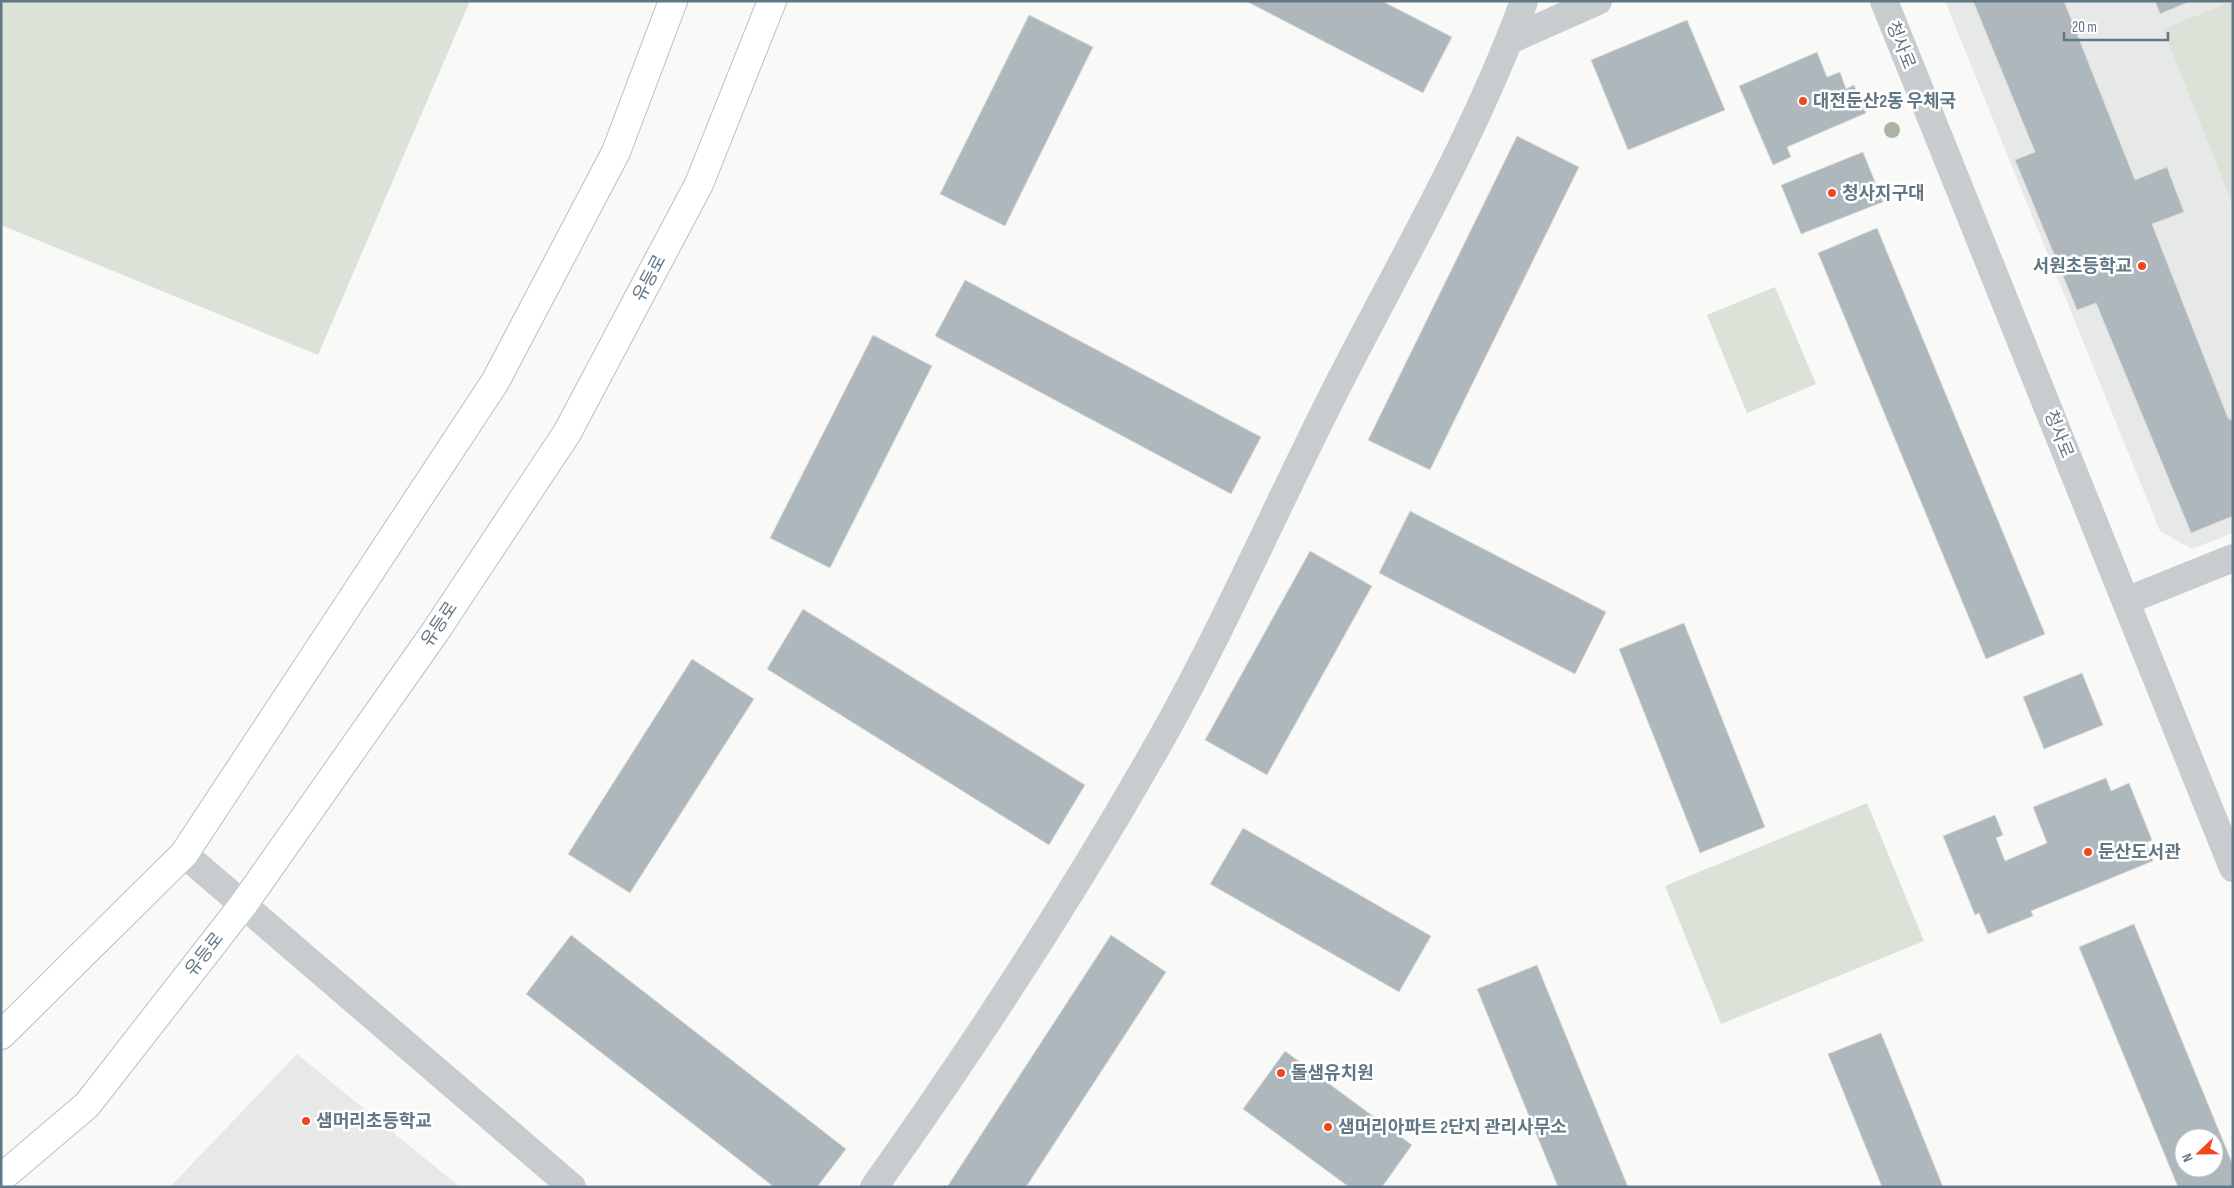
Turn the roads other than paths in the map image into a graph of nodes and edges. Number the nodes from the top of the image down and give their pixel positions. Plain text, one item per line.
1 (673, 1) edge
2 (772, 1) edge
3 (1524, 1) edge
4 (1598, 1) edge
5 (1884, 1) edge
6 (1510, 40) junction
7 (2233, 558) edge
8 (2126, 601) junction
9 (184, 854) junction
10 (2233, 868) edge
11 (243, 905) junction
12 (1, 1035) edge
13 (1, 1178) edge
14 (572, 1187) edge
15 (874, 1187) edge

1 - 9 main road
2 - 11 main road, 유등로
3 - 6 street
4 - 6 street
5 - 8 street, 청사로
6 - 15 street
7 - 8 street
8 - 10 street, 청사로
9 - 11 street
9 - 12 main road
11 - 13 main road, 유등로
11 - 14 street

